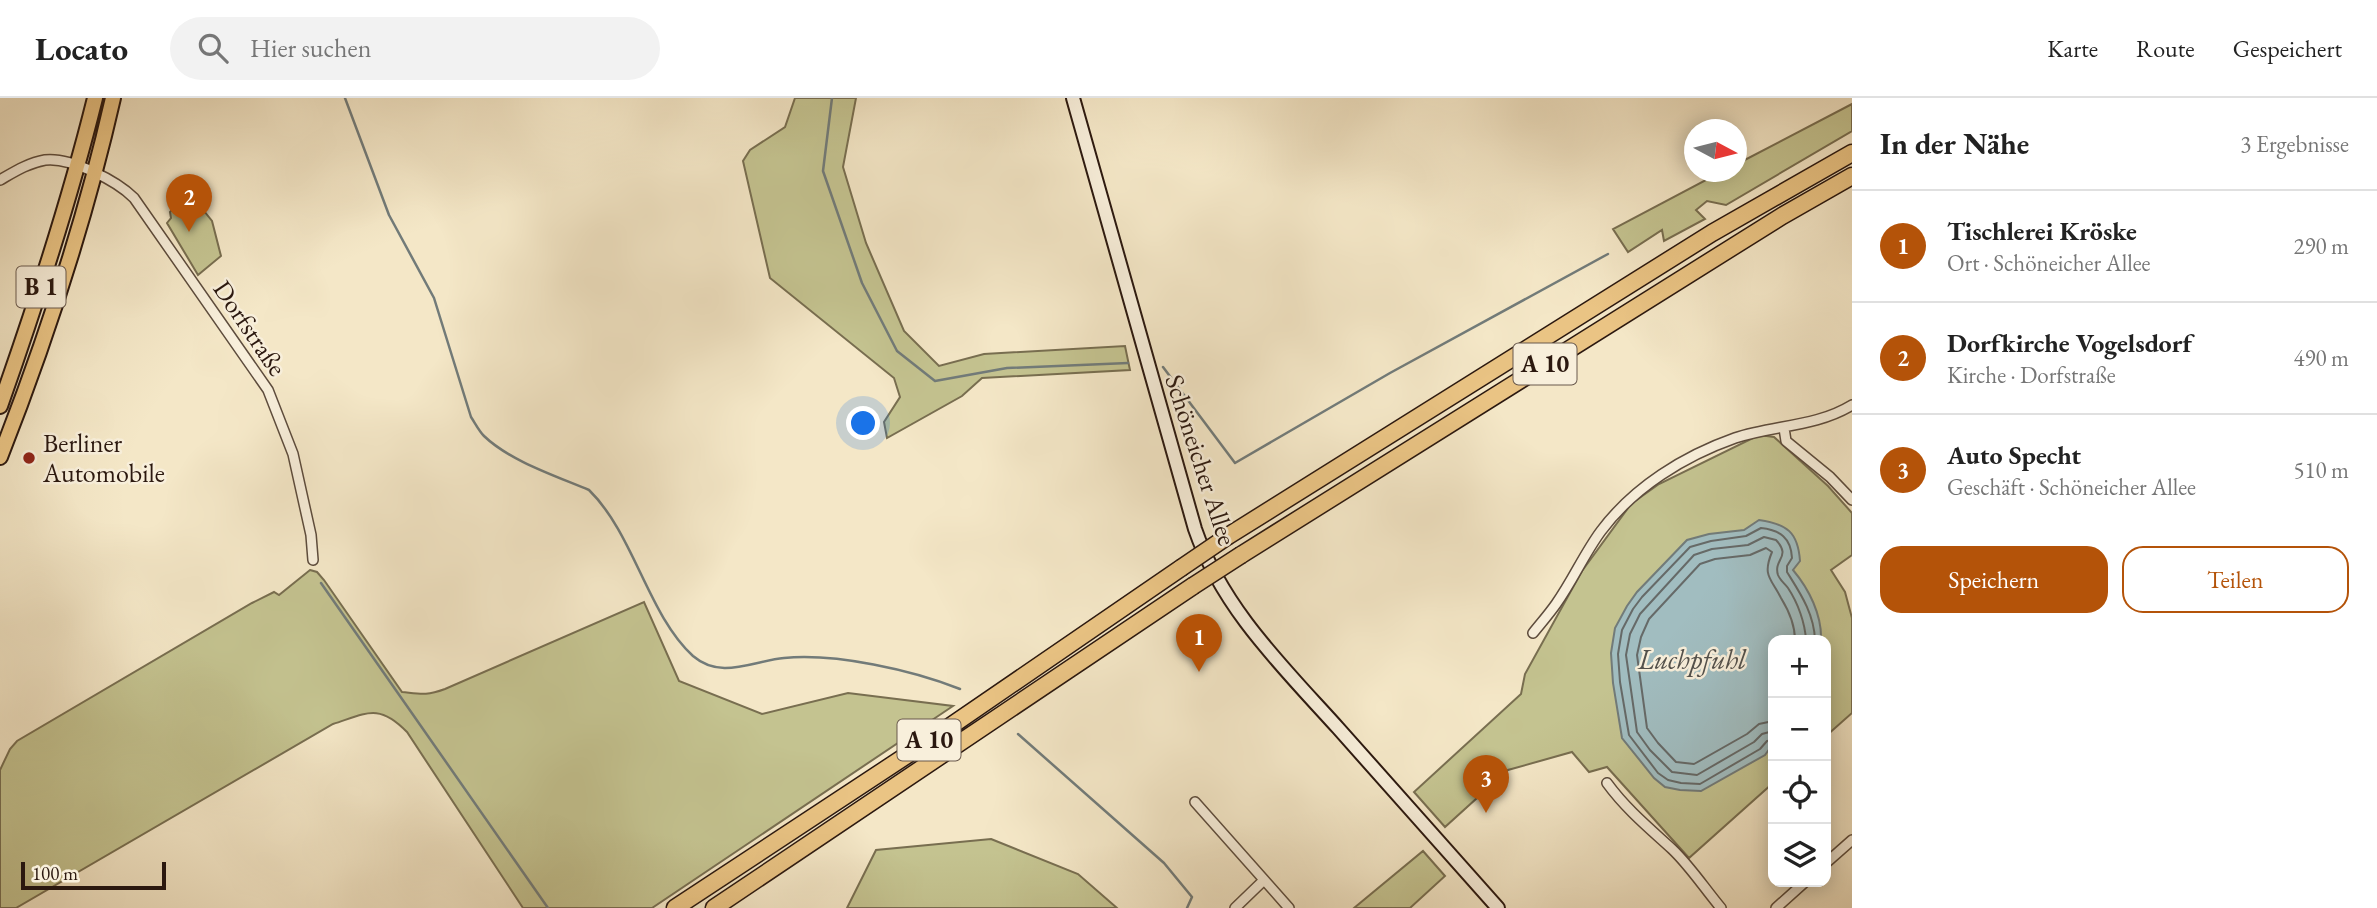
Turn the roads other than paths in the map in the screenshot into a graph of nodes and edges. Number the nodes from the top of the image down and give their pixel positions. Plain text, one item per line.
1 (95, 98) edge
2 (113, 98) edge
3 (1073, 98) edge
4 (1852, 153) edge
5 (77, 166) junction
6 (94, 173) junction
7 (1852, 176) edge
8 (0, 180) edge
9 (1852, 405) edge
10 (0, 406) edge
11 (1784, 428) junction
12 (0, 457) edge
13 (1852, 500) edge
14 (313, 560) dead end
15 (1533, 633) dead end
16 (1607, 783) dead end
17 (1195, 802) dead end
18 (1852, 840) edge
19 (1831, 859) edge
20 (1264, 880) junction
21 (1799, 887) edge
22 (675, 908) edge
23 (714, 908) edge
24 (1234, 908) edge
25 (1289, 908) edge
26 (1498, 908) edge
27 (1721, 908) edge
28 (1776, 908) edge

1 - 5 main road, B 1
2 - 6 main road, B 1
3 - 26 street, Schöneicher Allee
4 - 22 highway, A 10, bridge
5 - 6 street, Dorfstraße
5 - 8 street, Dorfstraße
5 - 10 main road, B 1
6 - 12 main road, B 1
6 - 14 street, Dorfstraße
7 - 23 highway, A 10, bridge
9 - 11 street
11 - 13 street
11 - 15 street
16 - 27 street
17 - 20 street
18 - 19 street
20 - 24 street
20 - 25 street
21 - 28 street

